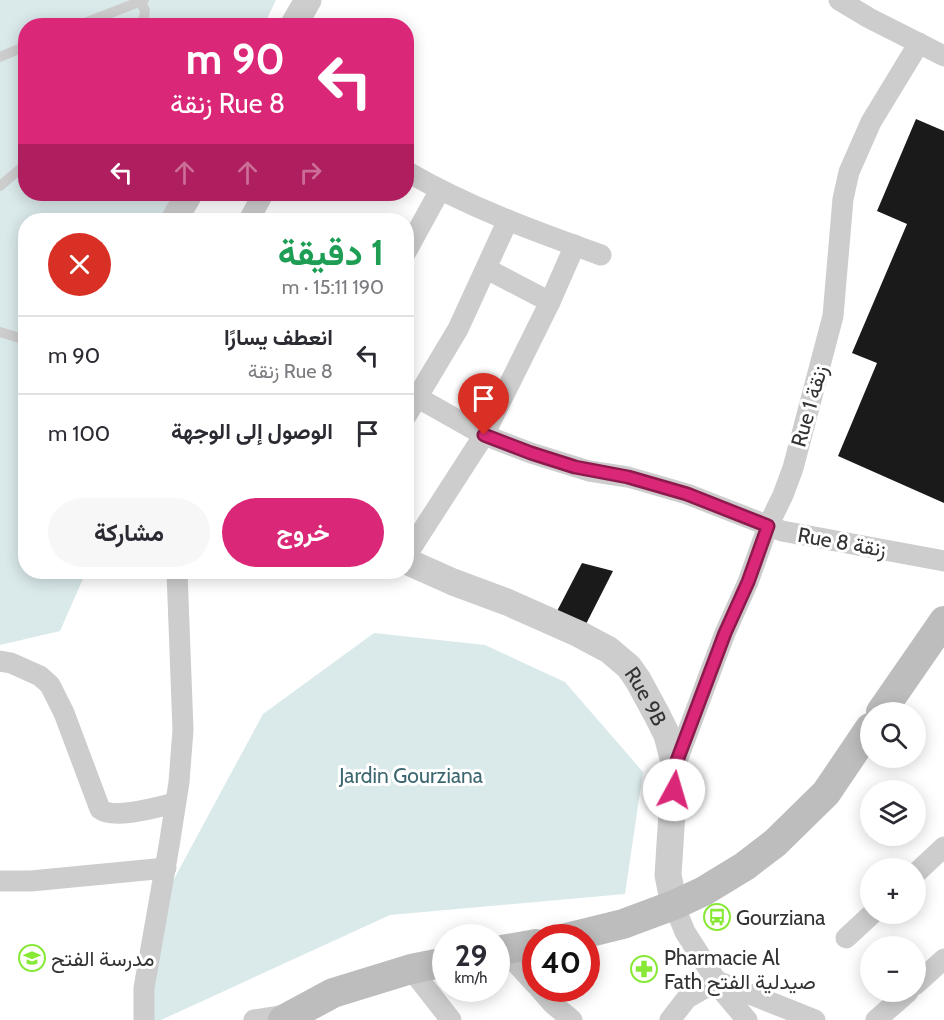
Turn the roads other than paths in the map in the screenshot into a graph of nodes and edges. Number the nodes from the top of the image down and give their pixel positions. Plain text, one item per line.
1 (308, 0) edge
2 (840, 0) edge
3 (142, 1) edge
4 (98, 18) edge
5 (144, 18) edge
6 (298, 18) edge
7 (919, 43) junction
8 (18, 49) edge
9 (0, 57) edge
10 (944, 57) edge
11 (18, 171) edge
12 (414, 175) edge
13 (0, 186) edge
14 (440, 190) junction
15 (507, 220) junction
16 (414, 237) edge
17 (575, 246) junction
18 (601, 255) dead end
19 (487, 269) junction
20 (550, 302) junction
21 (0, 332) edge
22 (18, 338) edge
23 (414, 391) edge
24 (414, 395) edge
25 (484, 435) junction
26 (768, 526) junction
27 (414, 546) edge
28 (944, 561) edge
29 (414, 563) edge
30 (177, 579) edge
31 (944, 621) edge
32 (0, 661) edge
33 (888, 702) edge
34 (860, 743) edge
35 (675, 766) junction
36 (175, 804) junction
37 (944, 847) edge
38 (926, 864) edge
39 (166, 868) junction
40 (0, 881) edge
41 (674, 905) junction
42 (862, 924) edge
43 (600, 930) edge
44 (846, 939) dead end
45 (944, 959) edge
46 (510, 960) edge
47 (432, 965) edge
48 (411, 969) junction
49 (522, 972) edge
50 (926, 975) edge
51 (717, 981) junction
52 (551, 1002) edge
53 (897, 1002) edge
54 (288, 1017) edge
55 (743, 1019) edge
56 (144, 1020) edge
57 (254, 1020) edge
58 (451, 1020) edge
59 (572, 1020) edge
60 (670, 1020) edge
61 (815, 1020) edge
62 (876, 1020) edge

1 - 6 street
2 - 7 street
3 - 4 lane
3 - 5 lane
7 - 10 street
7 - 26 street, Rue 1 زنقة
8 - 9 lane
11 - 13 lane
12 - 14 street
14 - 15 street
14 - 16 street
15 - 17 street
15 - 19 street
17 - 18 street
17 - 20 street
19 - 20 street
19 - 23 street
20 - 25 street
21 - 22 lane
24 - 25 street, Rue 8 زنقة
25 - 26 street, Rue 8 زنقة
25 - 27 street
26 - 28 street, Rue 8 زنقة
26 - 35 street, Rue 1 زنقة
29 - 35 street, Rue 9B
30 - 36 street
31 - 33 main road
32 - 36 street
34 - 41 main road
35 - 41 street, Rue 9B
36 - 39 street
37 - 38 street
39 - 40 street
39 - 56 street
41 - 43 main road
41 - 51 street, Rue 9B
42 - 44 street
45 - 50 street
46 - 49 street
47 - 48 main road
48 - 54 main road
48 - 58 street
51 - 55 street, Rue 9B
51 - 60 street
51 - 61 street
52 - 59 street
53 - 62 street
54 - 57 street

